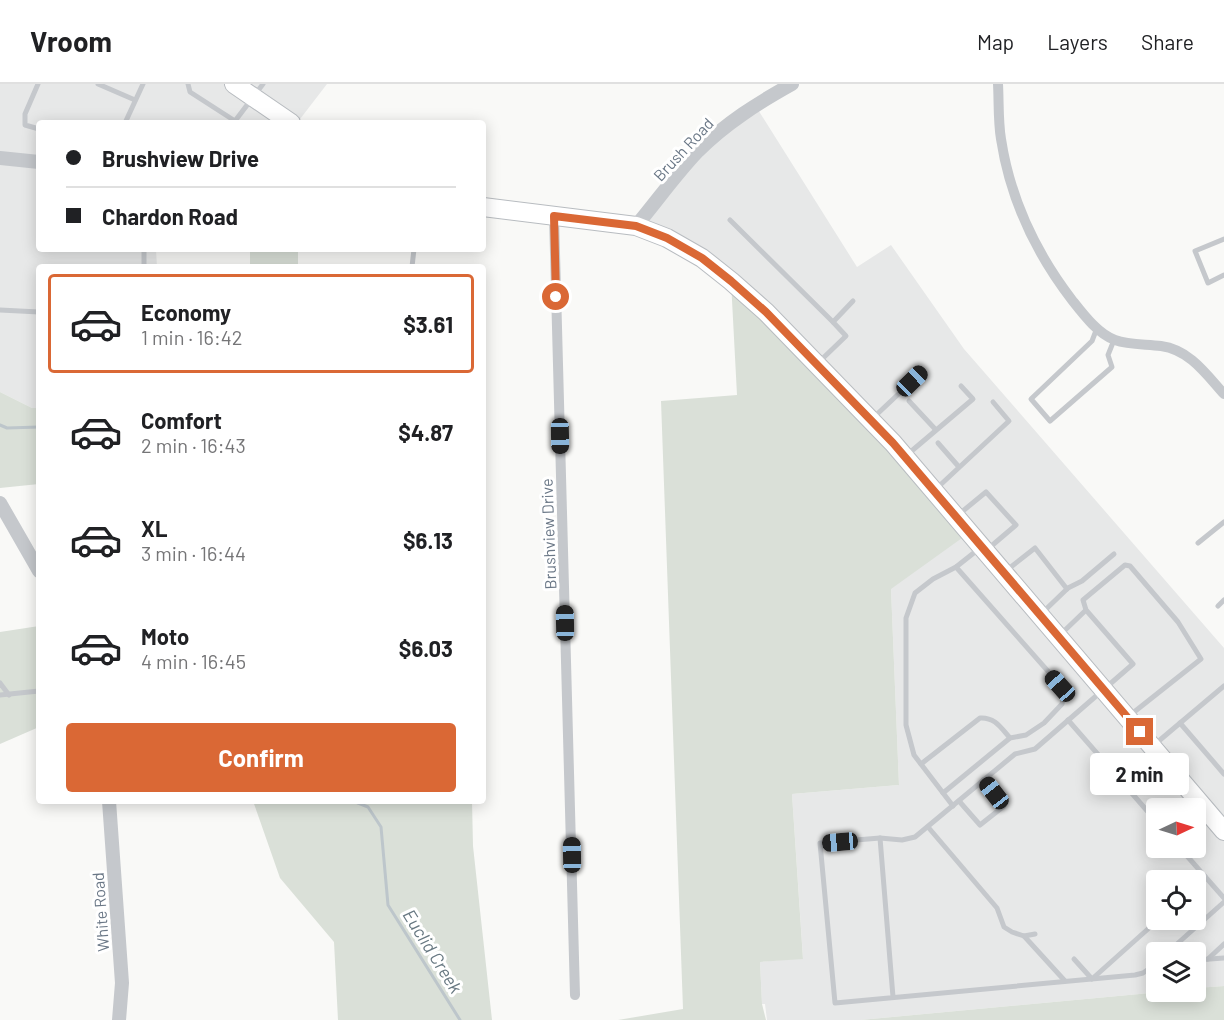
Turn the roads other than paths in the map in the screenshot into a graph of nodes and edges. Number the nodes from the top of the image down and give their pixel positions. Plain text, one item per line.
1 (38, 84) edge
2 (98, 84) edge
3 (143, 84) edge
4 (188, 84) edge
5 (234, 84) edge
6 (792, 84) edge
7 (998, 84) edge
8 (257, 91) edge
9 (135, 100) junction
10 (126, 120) edge
11 (231, 120) edge
12 (235, 120) edge
13 (288, 120) edge
14 (36, 128) edge
15 (0, 158) edge
16 (36, 162) edge
17 (486, 207) edge
18 (554, 216) junction
19 (730, 220) dead end
20 (636, 226) junction
21 (1224, 239) edge
22 (1224, 275) edge
23 (853, 301) dead end
24 (0, 310) edge
25 (36, 312) edge
26 (833, 322) junction
27 (1097, 327) junction
28 (1114, 340) junction
29 (817, 365) junction
30 (923, 371) dead end
31 (961, 386) dead end
32 (1224, 394) edge
33 (909, 401) dead end
34 (993, 402) dead end
35 (871, 420) junction
36 (936, 430) junction
37 (939, 443) dead end
38 (905, 457) junction
39 (959, 467) junction
40 (933, 491) junction
41 (0, 503) edge
42 (956, 517) junction
43 (1224, 522) edge
44 (1198, 543) dead end
45 (983, 549) junction
46 (1114, 554) dead end
47 (36, 566) edge
48 (956, 567) junction
49 (1004, 573) junction
50 (1067, 589) junction
51 (1224, 600) edge
52 (1218, 606) dead end
53 (1086, 610) junction
54 (1040, 616) junction
55 (1058, 637) junction
56 (0, 683) edge
57 (1224, 686) edge
58 (1104, 690) junction
59 (36, 692) edge
60 (9, 694) junction
61 (0, 695) edge
62 (1127, 717) junction
63 (1068, 720) junction
64 (1180, 723) junction
65 (1010, 738) junction
66 (1152, 746) junction
67 (921, 764) junction
68 (1224, 774) edge
69 (984, 780) junction
70 (943, 793) junction
71 (959, 801) junction
72 (109, 804) edge
73 (953, 806) junction
74 (1146, 810) edge
75 (1222, 823) edge
76 (928, 826) junction
77 (880, 838) junction
78 (1189, 858) edge
79 (1200, 870) edge
80 (1206, 877) edge
81 (1224, 900) edge
82 (1147, 930) edge
83 (1035, 934) dead end
84 (1024, 936) junction
85 (1179, 942) edge
86 (1224, 945) edge
87 (1224, 958) edge
88 (1074, 959) dead end
89 (1208, 959) joint
90 (1146, 971) edge
91 (1092, 979) junction
92 (1065, 981) junction
93 (575, 995) dead end
94 (893, 997) junction
95 (119, 1020) edge

1 - 14 lane
2 - 9 lane
3 - 9 lane
4 - 11 lane
5 - 8 main road
6 - 20 street, Brush Road
7 - 27 street
8 - 12 lane
8 - 13 main road
9 - 10 lane
15 - 16 street
17 - 18 main road
18 - 20 main road
18 - 93 street, Brushview Drive
19 - 26 lane
20 - 29 main road
21 - 22 lane
23 - 26 lane
24 - 25 lane
26 - 29 lane
27 - 28 street
27 - 28 lane
28 - 32 street
29 - 35 main road
30 - 35 lane
31 - 36 lane
33 - 36 lane
34 - 39 lane
35 - 38 main road
36 - 38 lane
37 - 39 lane
38 - 40 main road
39 - 40 lane
40 - 42 main road
41 - 47 street
42 - 45 main road
42 - 45 lane
43 - 44 lane
45 - 48 lane
45 - 49 main road
46 - 50 lane
48 - 65 lane
48 - 67 lane
49 - 50 lane
49 - 54 main road
50 - 54 lane
51 - 52 lane
53 - 55 lane
53 - 58 lane
53 - 62 lane
54 - 55 main road
55 - 58 main road
56 - 60 lane
57 - 64 lane
58 - 62 main road
58 - 63 lane
59 - 60 lane
60 - 61 lane
62 - 66 main road
63 - 69 lane
63 - 74 lane
64 - 66 lane
64 - 68 lane
65 - 67 lane
65 - 70 lane
66 - 75 main road
67 - 70 lane
69 - 71 lane
69 - 71 lane
70 - 73 lane
71 - 73 lane
72 - 95 street, White Road
73 - 76 lane
76 - 77 lane
76 - 84 lane
77 - 94 lane
77 - 94 lane
78 - 79 lane
80 - 81 lane
81 - 85 lane
82 - 91 lane
83 - 84 lane
84 - 92 lane
86 - 89 lane
87 - 89 lane
88 - 91 lane
90 - 91 lane
91 - 92 lane
92 - 94 lane

